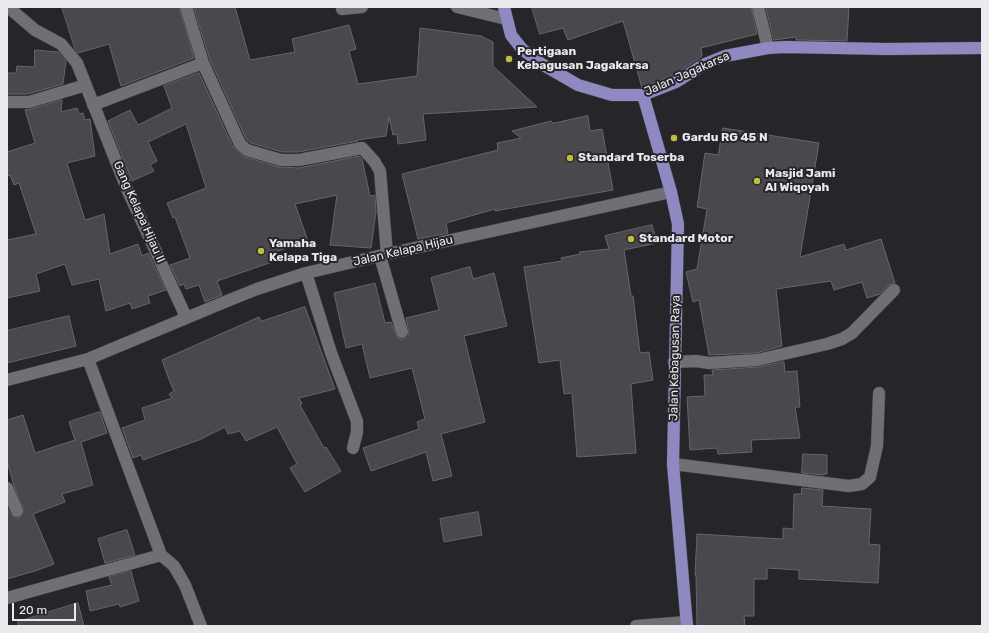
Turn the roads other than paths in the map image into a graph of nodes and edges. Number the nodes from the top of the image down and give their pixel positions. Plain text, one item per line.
1 (8, 7) edge
2 (186, 7) edge
3 (362, 7) edge
4 (460, 7) edge
5 (758, 7) edge
6 (342, 9) dead end
7 (505, 13) edge
8 (768, 48) junction
9 (982, 48) edge
10 (203, 63) junction
11 (86, 85) junction
12 (643, 95) junction
13 (7, 102) edge
14 (93, 105) junction
15 (671, 192) junction
16 (383, 255) junction
17 (306, 273) junction
18 (894, 290) dead end
19 (186, 317) junction
20 (402, 332) dead end
21 (88, 359) junction
22 (674, 362) junction
23 (7, 380) edge
24 (879, 393) dead end
25 (353, 448) dead end
26 (673, 464) junction
27 (7, 488) edge
28 (17, 511) dead end
29 (161, 555) junction
30 (7, 598) edge
31 (686, 624) edge
32 (201, 626) edge
33 (636, 626) edge

1 - 11 street, Gang Kelapa Hijau II
2 - 10 street
3 - 6 street
4 - 7 street
5 - 8 street
7 - 12 main road, Jalan Jagakarsa
8 - 9 main road, Jalan Jagakarsa
8 - 12 main road, Jalan Jagakarsa
10 - 14 street
10 - 16 street
11 - 13 street
11 - 14 street, Gang Kelapa Hijau II
12 - 15 main road, Jalan Kebagusan Raya
14 - 19 street, Gang Kelapa Hijau II
15 - 16 street, Jalan Kelapa Hijau
15 - 22 main road, Jalan Kebagusan Raya
16 - 17 street, Jalan Kelapa Hijau
16 - 20 street
17 - 19 street, Jalan Kelapa Hijau
17 - 25 street
18 - 22 street
19 - 21 street, Jalan Kelapa Hijau
21 - 23 street, Jalan Kelapa Hijau
21 - 29 street
22 - 26 main road, Jalan Kebagusan Raya
24 - 26 street
26 - 31 main road, Jalan Kebagusan Raya
27 - 28 street
29 - 30 street
29 - 32 street
31 - 33 street

